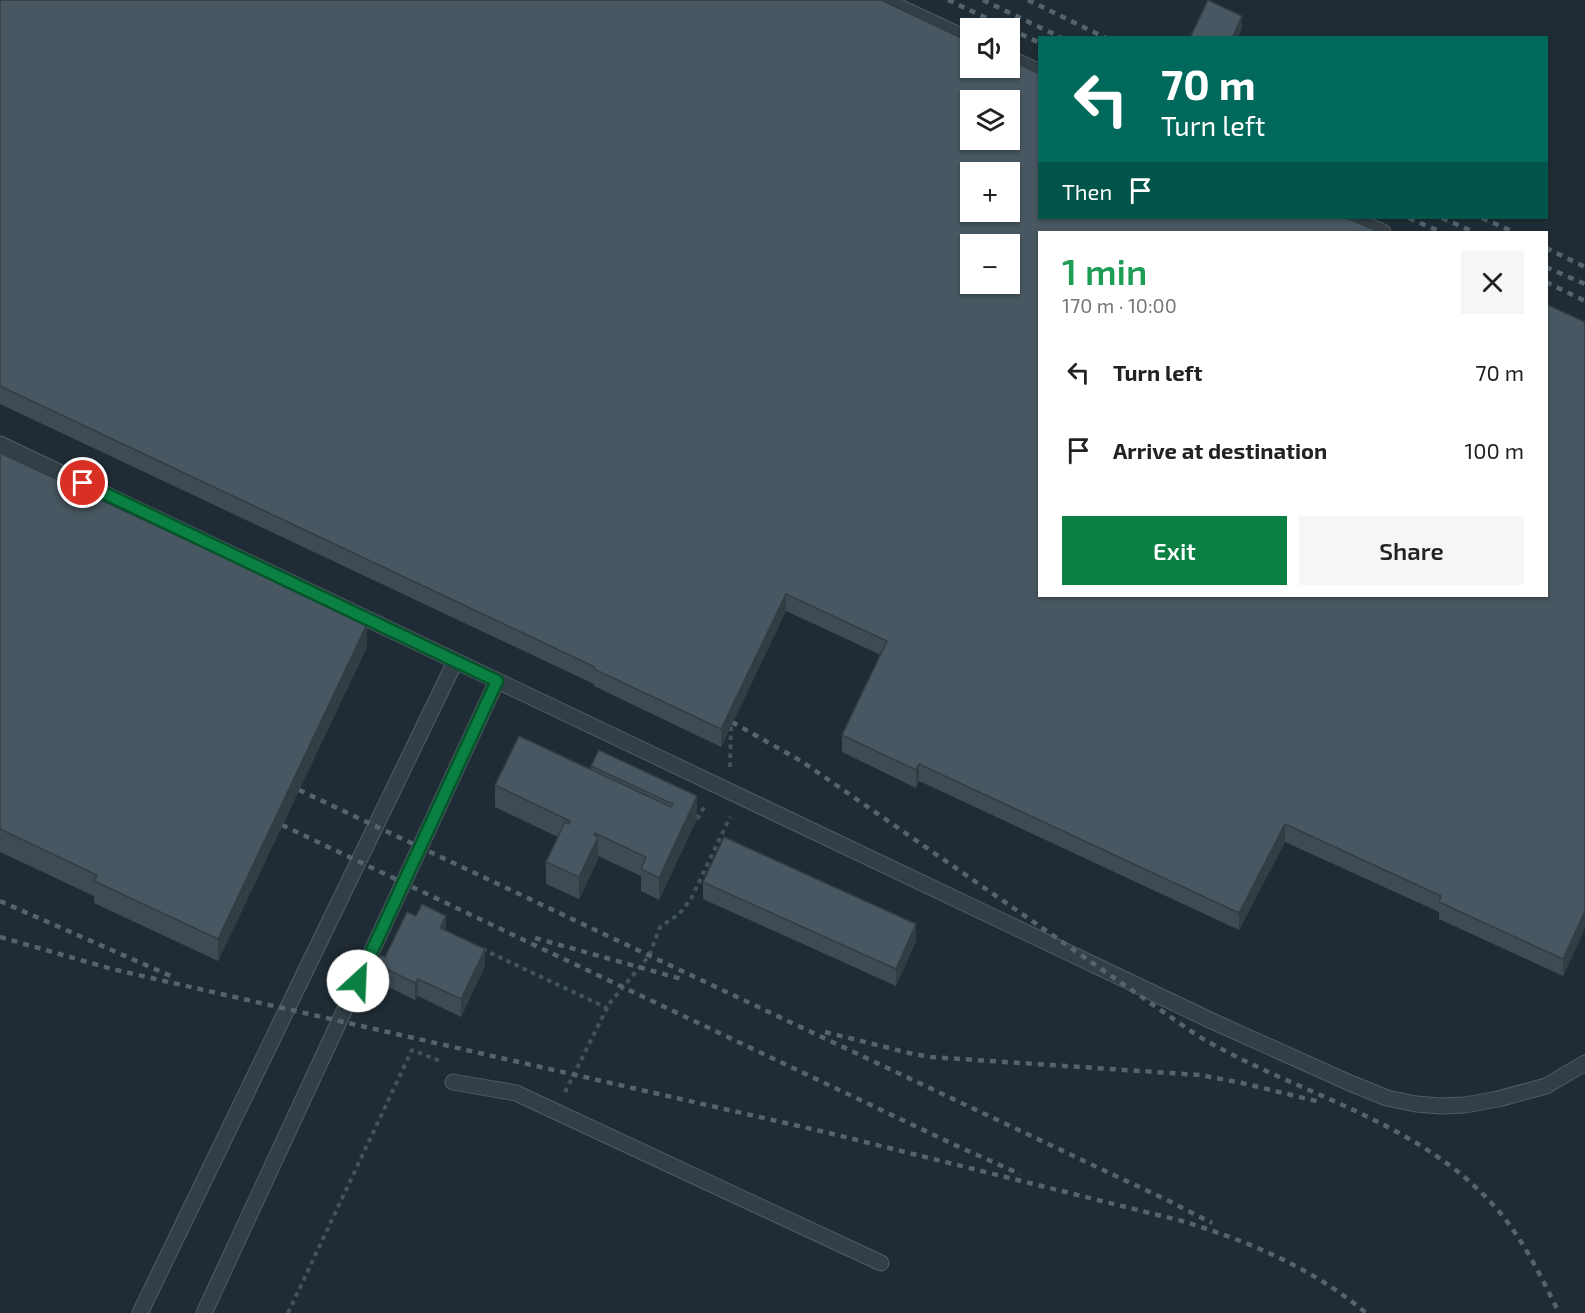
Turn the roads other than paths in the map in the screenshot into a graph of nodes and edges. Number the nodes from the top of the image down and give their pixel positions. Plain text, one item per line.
1 (884, 0) edge
2 (960, 35) edge
3 (1020, 63) edge
4 (1038, 71) edge
5 (1353, 219) edge
6 (1381, 231) edge
7 (0, 444) edge
8 (455, 662) junction
9 (497, 681) junction
10 (1585, 1063) edge
11 (453, 1082) dead end
12 (881, 1263) dead end
13 (140, 1313) edge
14 (204, 1313) edge

1 - 2 lane
3 - 4 lane
5 - 6 lane
7 - 8 lane
8 - 9 lane
8 - 13 lane
9 - 10 lane
9 - 14 lane
11 - 12 lane

